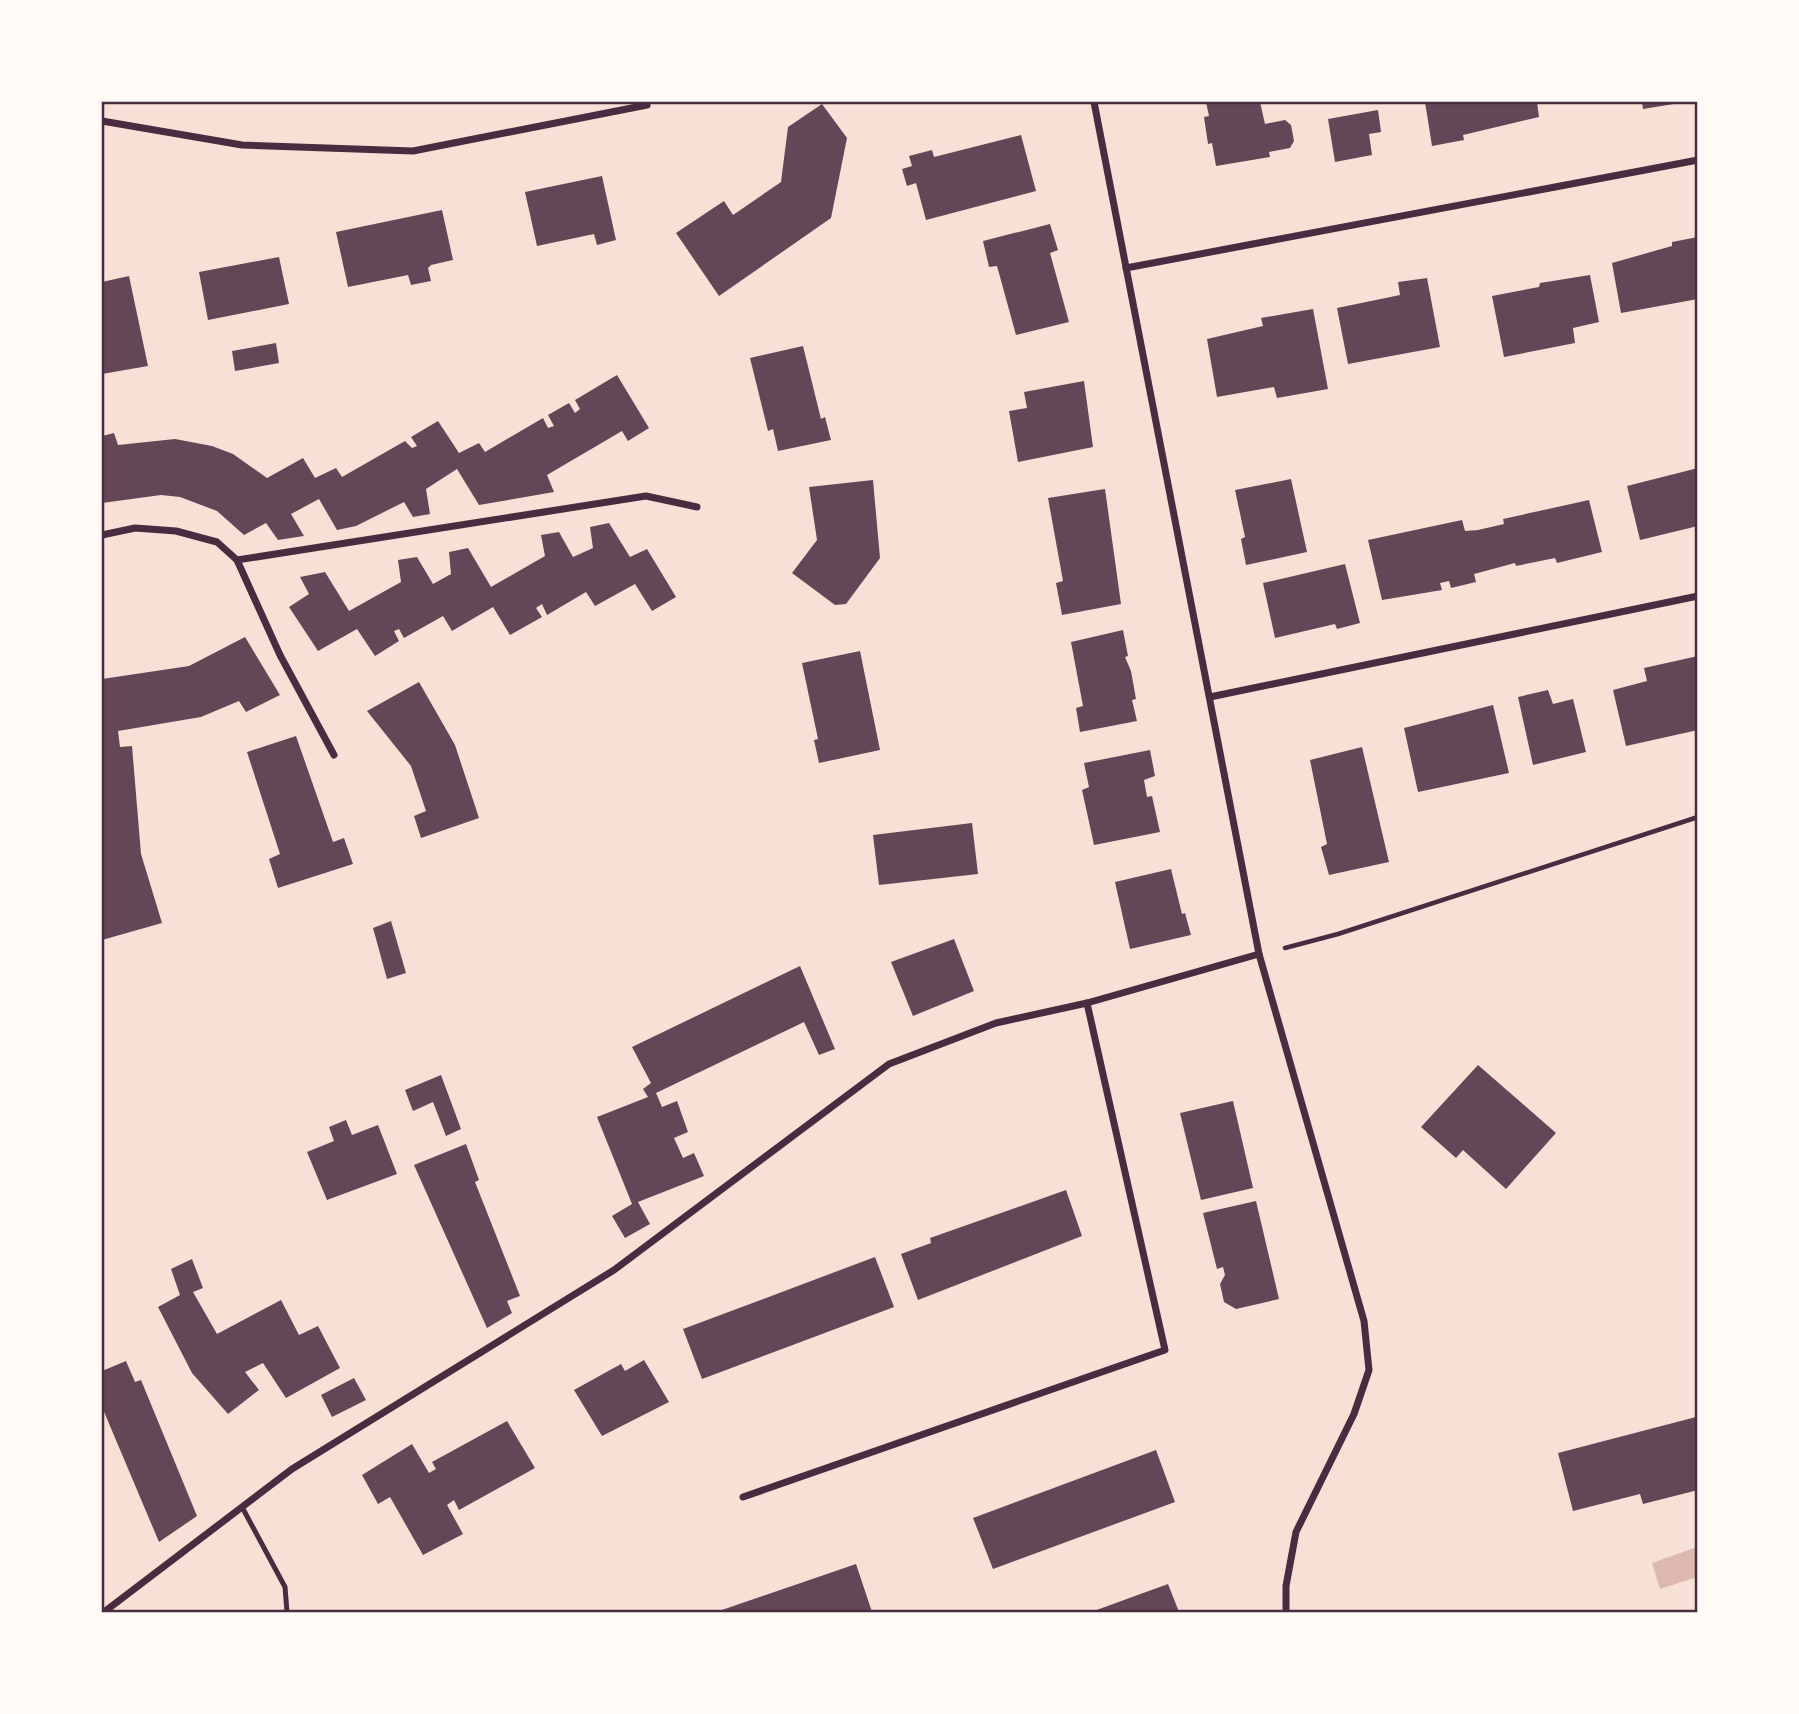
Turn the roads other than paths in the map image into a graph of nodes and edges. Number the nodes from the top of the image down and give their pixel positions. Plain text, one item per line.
1 (1094, 102) edge
2 (647, 105) dead end
3 (102, 121) edge
4 (1698, 160) edge
5 (1126, 268) junction
6 (697, 507) dead end
7 (102, 535) edge
8 (237, 560) junction
9 (1698, 596) edge
10 (1210, 697) junction
11 (334, 755) dead end
12 (1259, 954) junction
13 (1087, 1003) junction
14 (743, 1497) dead end
15 (242, 1507) junction
16 (104, 1612) edge
17 (287, 1612) edge
18 (1286, 1612) edge

1 - 5 street
2 - 3 street
4 - 5 street
5 - 10 street
6 - 8 street
7 - 8 street
8 - 11 street
9 - 10 street
10 - 12 street
12 - 13 street
12 - 18 street
13 - 14 street
13 - 15 street
15 - 16 street
15 - 17 lane

